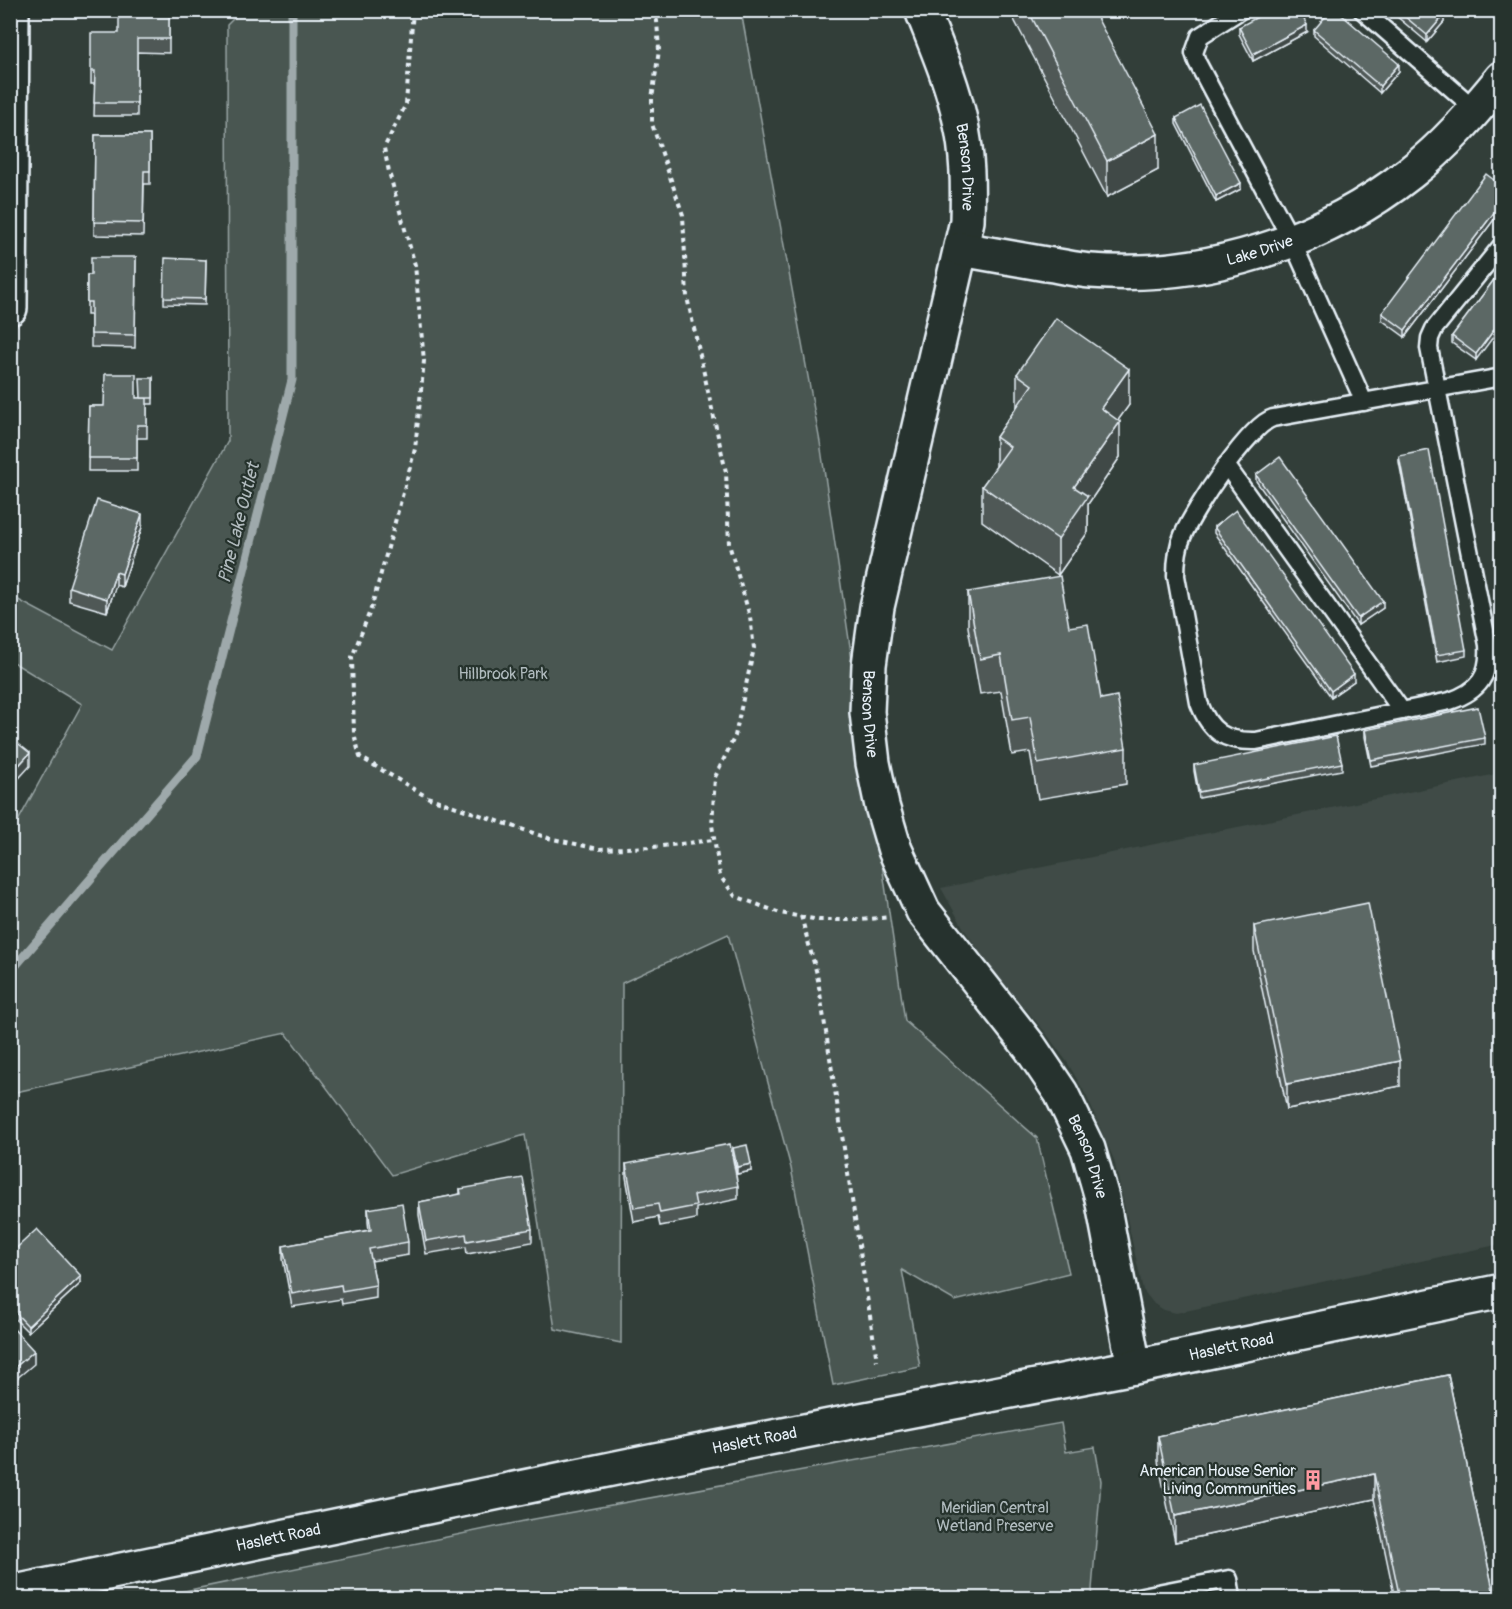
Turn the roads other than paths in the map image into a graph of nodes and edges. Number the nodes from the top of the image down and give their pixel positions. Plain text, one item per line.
1 (12, 10) edge
2 (922, 10) edge
3 (1241, 10) edge
4 (1362, 10) edge
5 (1502, 78) edge
6 (1476, 110) junction
7 (1292, 241) junction
8 (1502, 245) edge
9 (961, 249) junction
10 (10, 308) edge
11 (1502, 377) edge
12 (1437, 388) junction
13 (1364, 402) junction
14 (1226, 465) junction
15 (1402, 711) junction
16 (1502, 1292) edge
17 (1134, 1367) junction
18 (10, 1593) edge
19 (1132, 1599) edge
20 (1232, 1599) edge

1 - 10 street
2 - 9 street, Benson Drive
3 - 7 lane
4 - 6 lane
5 - 6 street, Lake Drive
6 - 7 street, Lake Drive
7 - 9 street, Lake Drive
7 - 13 lane
8 - 12 lane
9 - 17 street, Benson Drive
11 - 12 lane
12 - 13 lane
12 - 15 lane
13 - 14 lane
14 - 15 lane
14 - 15 lane
16 - 17 street, Haslett Road
17 - 18 street, Haslett Road
19 - 20 lane

